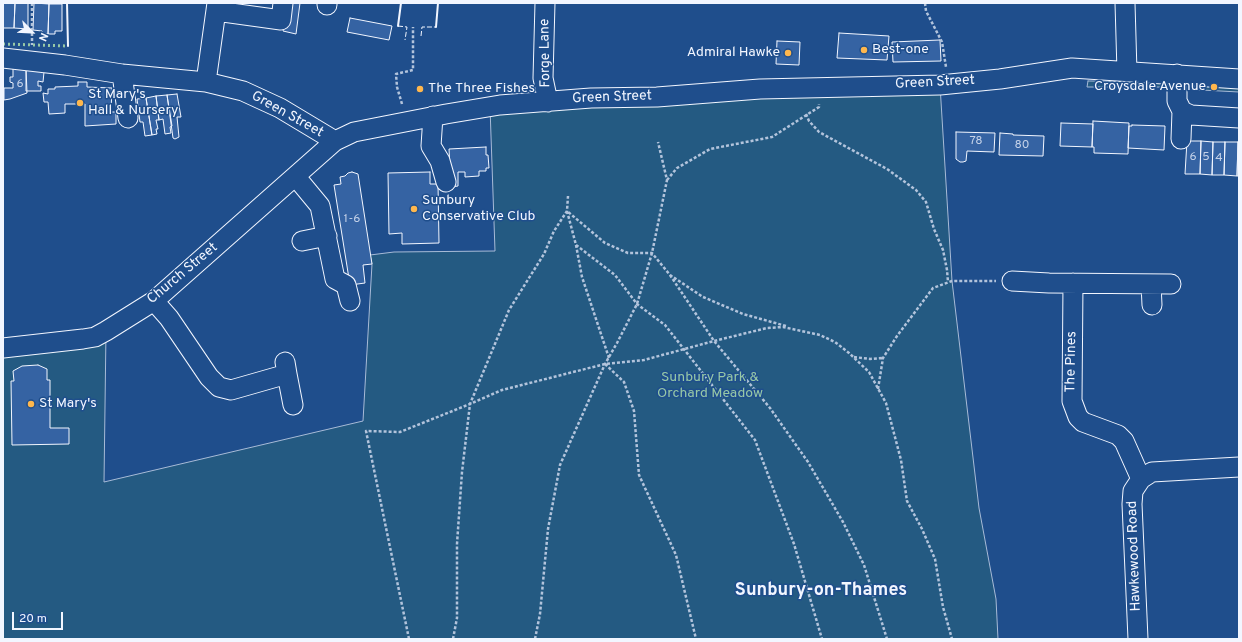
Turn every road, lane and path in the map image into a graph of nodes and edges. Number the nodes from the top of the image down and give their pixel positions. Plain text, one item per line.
1 (32, 3) edge
2 (283, 3) edge
3 (545, 3) edge
4 (924, 3) edge
5 (1125, 3) edge
6 (217, 7) edge
7 (413, 27) dead end
8 (3, 58) edge
9 (32, 61) junction
10 (1127, 72) junction
11 (122, 74) junction
12 (1177, 74) junction
13 (1239, 79) edge
14 (206, 82) junction
15 (949, 84) junction
16 (820, 88) junction
17 (548, 102) junction
18 (402, 105) dead end
19 (1182, 111) junction
20 (806, 114) junction
21 (433, 116) junction
22 (128, 118) dead end
23 (1239, 118) edge
24 (1181, 139) dead end
25 (335, 141) junction
26 (658, 142) dead end
27 (296, 177) junction
28 (667, 180) junction
29 (446, 182) dead end
30 (568, 196) dead end
31 (567, 211) junction
32 (327, 236) junction
33 (302, 241) dead end
34 (576, 244) junction
35 (652, 253) junction
36 (670, 275) junction
37 (1012, 281) joint
38 (948, 282) junction
39 (1073, 283) junction
40 (1151, 284) junction
41 (1171, 284) dead end
42 (154, 301) junction
43 (350, 301) dead end
44 (637, 304) junction
45 (1152, 305) dead end
46 (799, 330) junction
47 (714, 340) junction
48 (3, 348) edge
49 (683, 348) junction
50 (853, 357) junction
51 (883, 358) junction
52 (609, 359) junction
53 (605, 364) junction
54 (878, 389) junction
55 (470, 404) junction
56 (293, 405) dead end
57 (1239, 467) edge
58 (1141, 479) junction
59 (409, 639) edge
60 (453, 639) edge
61 (535, 639) edge
62 (696, 639) edge
63 (822, 639) edge
64 (887, 639) edge
65 (952, 639) edge
66 (1138, 639) edge

1 - 9 path
2 - 6 street
3 - 17 street, Forge Lane
4 - 15 path
5 - 10 street
6 - 14 street
7 - 18 path
8 - 9 street, Green Street
9 - 11 street, Green Street
10 - 12 street, Green Street
10 - 15 street, Green Street
11 - 14 street, Green Street
11 - 22 street
12 - 13 street, Green Street
12 - 19 street
14 - 25 street, Green Street
15 - 16 street, Green Street
16 - 17 street, Green Street
16 - 20 path
17 - 21 street, Green Street
19 - 23 street
19 - 24 street
20 - 28 path
20 - 38 path
21 - 25 street, Green Street
21 - 29 street
25 - 27 street, Church Street
26 - 28 path
27 - 32 street
27 - 42 street, Church Street
28 - 35 path
30 - 31 path
31 - 34 path
31 - 35 path
31 - 55 path
32 - 33 street
32 - 43 street
34 - 44 path
34 - 52 path
35 - 36 path
35 - 44 path
36 - 46 path
36 - 47 path
37 - 38 path
37 - 39 street
38 - 51 path
39 - 40 street
39 - 58 street, The Pines
40 - 41 street
40 - 45 street
42 - 48 street, Church Street
42 - 56 street
44 - 49 path
44 - 52 path
46 - 47 path
46 - 50 path
47 - 49 path
47 - 64 path
49 - 53 path
49 - 63 path
50 - 51 path
50 - 54 path
51 - 54 path
52 - 53 path
53 - 55 path
53 - 61 path
53 - 62 path
54 - 65 path
55 - 59 path
55 - 60 path
57 - 58 street
58 - 66 street, Hawkewood Road

